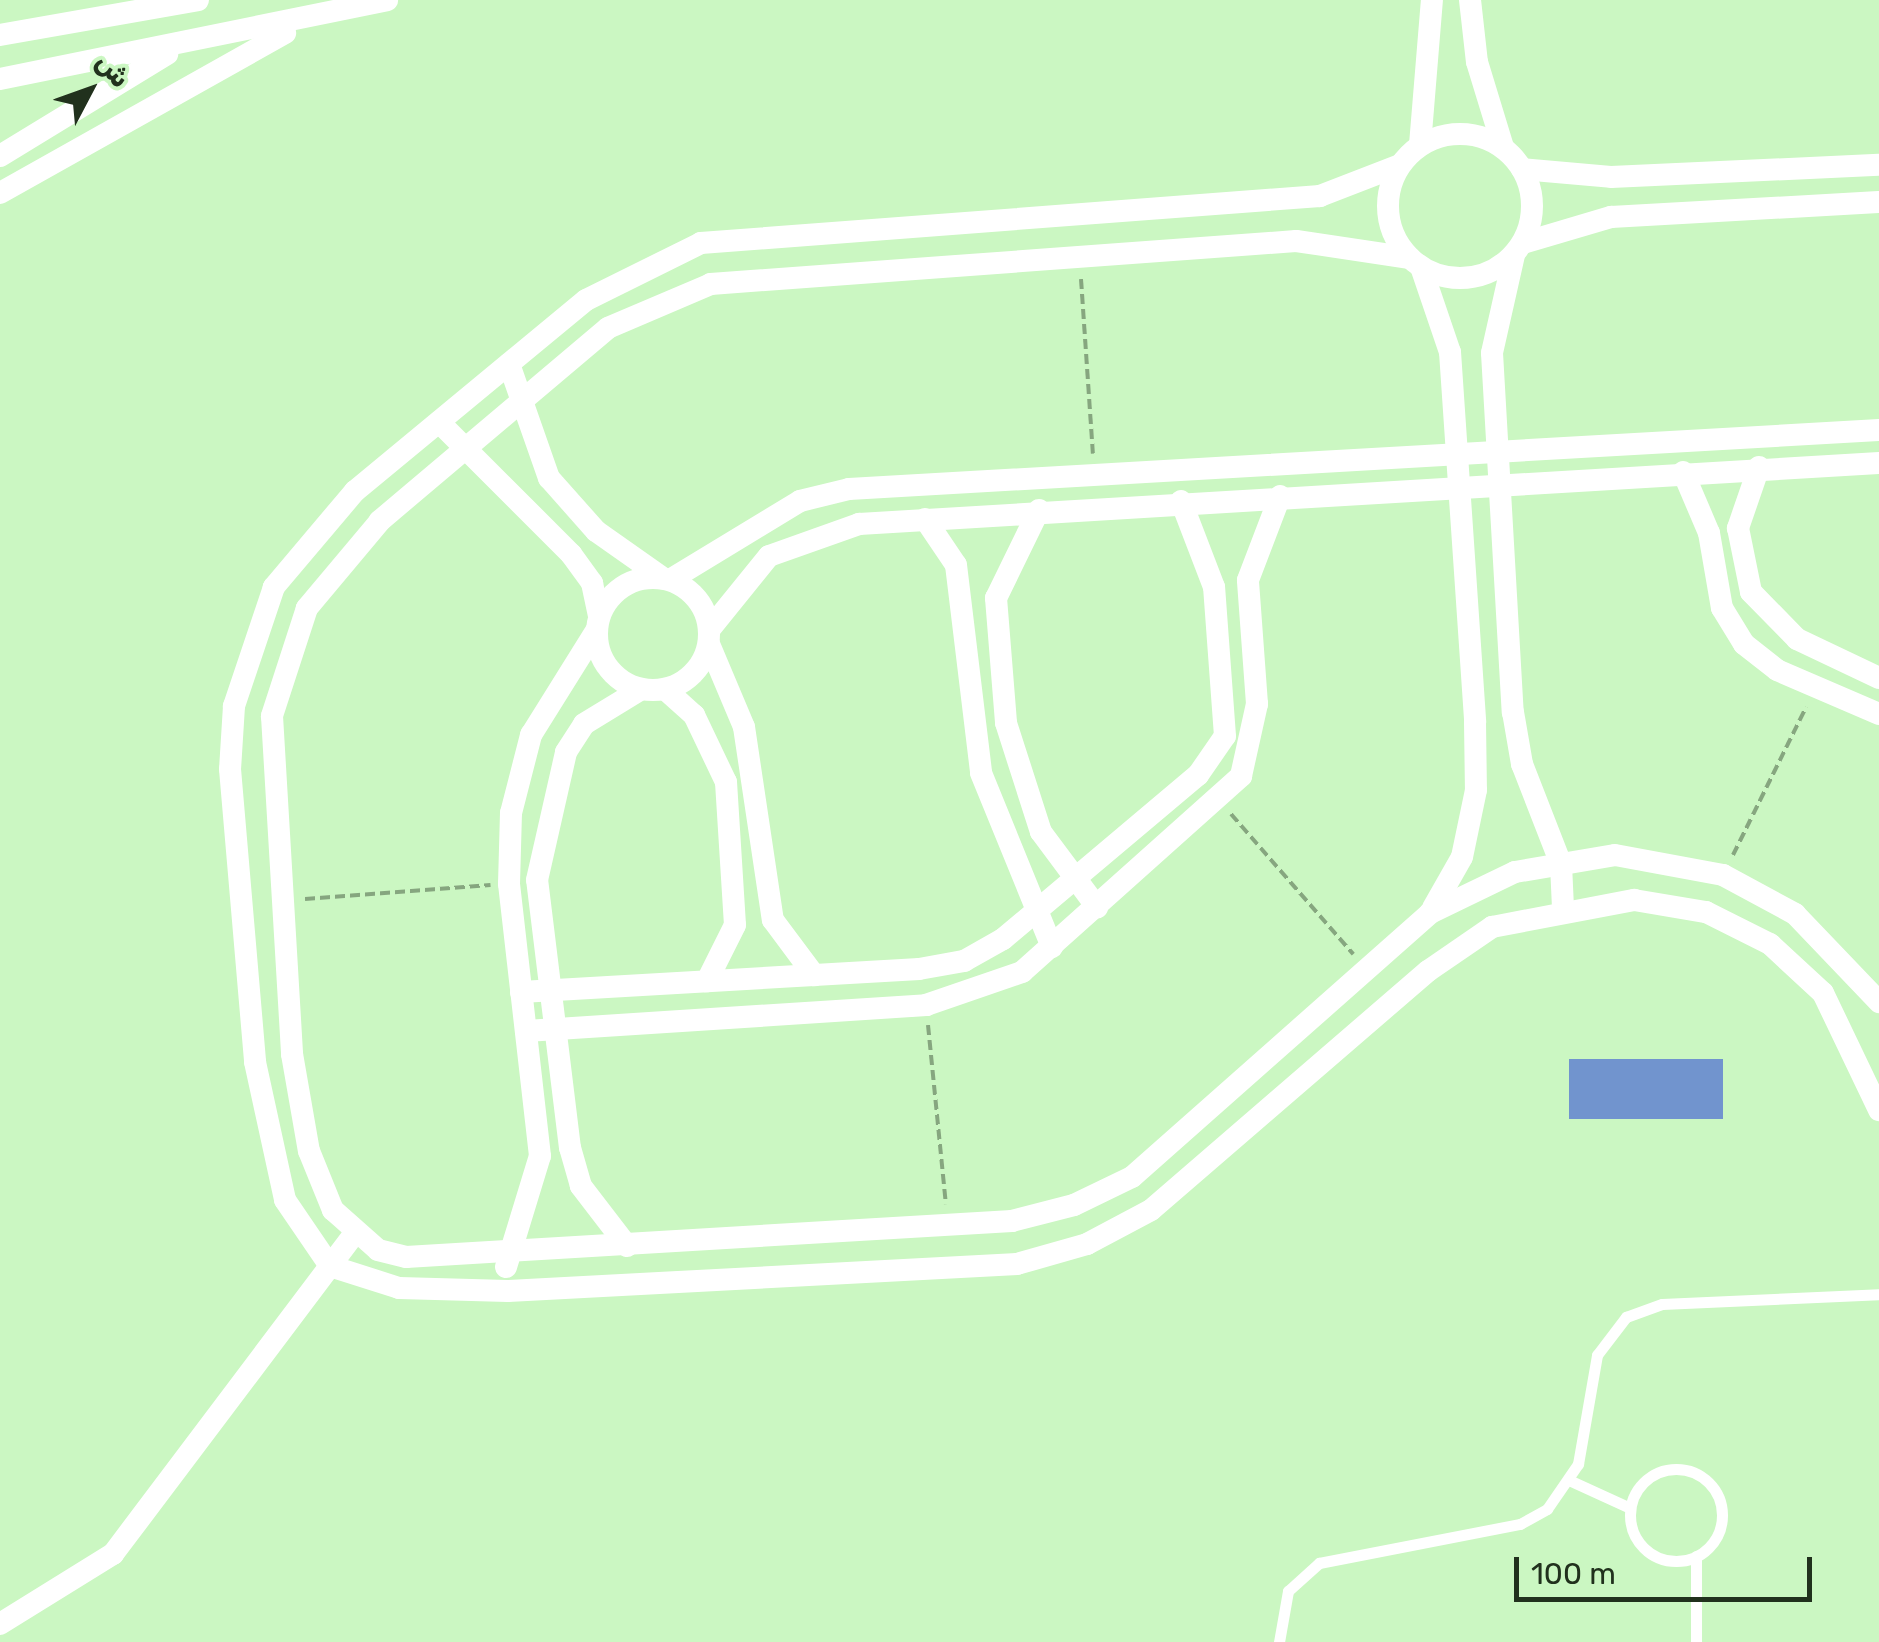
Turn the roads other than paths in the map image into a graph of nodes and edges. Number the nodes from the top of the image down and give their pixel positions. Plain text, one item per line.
1 (198, 0) edge
2 (387, 0) edge
3 (1432, 0) edge
4 (1470, 0) edge
5 (302, 23) junction
6 (0, 35) edge
7 (182, 44) junction
8 (0, 79) edge
9 (1420, 145) junction
10 (1503, 148) junction
11 (0, 156) edge
12 (1400, 165) junction
13 (1879, 165) edge
14 (1522, 169) junction
15 (0, 193) edge
16 (1879, 202) edge
17 (1518, 249) junction
18 (1415, 262) junction
19 (509, 364) junction
20 (522, 402) junction
21 (439, 422) junction
22 (1879, 430) edge
23 (468, 448) junction
24 (1498, 449) junction
25 (1457, 452) junction
26 (1879, 463) edge
27 (1759, 467) junction
28 (1683, 472) junction
29 (1500, 485) junction
30 (1459, 487) junction
31 (1280, 496) junction
32 (1181, 501) junction
33 (1039, 510) junction
34 (925, 519) junction
35 (667, 580) junction
36 (597, 624) junction
37 (709, 637) junction
38 (1876, 674) edge
39 (640, 690) junction
40 (666, 690) junction
41 (1879, 714) edge
42 (1561, 864) junction
43 (1072, 880) junction
44 (1097, 907) junction
45 (1563, 908) junction
46 (1430, 913) junction
47 (1032, 916) junction
48 (1052, 947) junction
49 (814, 975) junction
50 (708, 981) junction
51 (552, 990) junction
52 (521, 992) junction
53 (1879, 1002) edge
54 (556, 1030) junction
55 (526, 1031) junction
56 (1870, 1051) edge
57 (1879, 1110) edge
58 (354, 1234) junction
59 (627, 1246) junction
60 (506, 1255) junction
61 (330, 1266) junction
62 (508, 1291) junction
63 (1879, 1294) edge
64 (1570, 1481) junction
65 (1630, 1508) junction
66 (1696, 1556) junction
67 (0, 1624) edge
68 (1278, 1642) edge
69 (1696, 1642) edge

1 - 6 street
2 - 5 street
3 - 9 street
4 - 10 street
5 - 7 street
5 - 15 street
7 - 8 street
7 - 11 street
9 - 10 street
9 - 12 street
10 - 14 street
12 - 18 street
12 - 19 street
13 - 14 street
14 - 17 street
16 - 17 street
17 - 18 street
17 - 24 street
18 - 20 street
18 - 25 street
19 - 20 street
19 - 21 street
20 - 23 street
20 - 35 street
21 - 23 street
21 - 61 street
22 - 24 street
23 - 36 street
23 - 58 street
24 - 25 street
24 - 29 street
25 - 30 street
25 - 35 street
26 - 27 street
27 - 28 street
27 - 38 street
28 - 29 street
28 - 41 street
29 - 30 street
29 - 42 street
30 - 31 street
30 - 46 street
31 - 32 street
31 - 44 street
32 - 33 street
32 - 43 street
33 - 34 street
33 - 43 street
34 - 37 street
34 - 47 street
35 - 36 street
35 - 37 street
36 - 39 street
36 - 52 street
37 - 40 street
37 - 49 street
39 - 40 street
39 - 51 street
40 - 50 street
42 - 45 street
42 - 46 street
42 - 53 street
43 - 44 street
43 - 47 street
44 - 48 street
45 - 56 street
45 - 62 street
46 - 59 street
47 - 48 street
47 - 49 street
48 - 54 street
49 - 50 street
50 - 51 street
51 - 52 street
51 - 54 street
52 - 55 street
54 - 55 street
54 - 59 street
55 - 60 street
56 - 57 street
58 - 60 street
58 - 61 street
59 - 60 street
60 - 62 street
61 - 62 street
61 - 67 street
63 - 64 lane
64 - 65 lane
64 - 68 lane
65 - 66 lane
65 - 66 lane
66 - 69 lane

